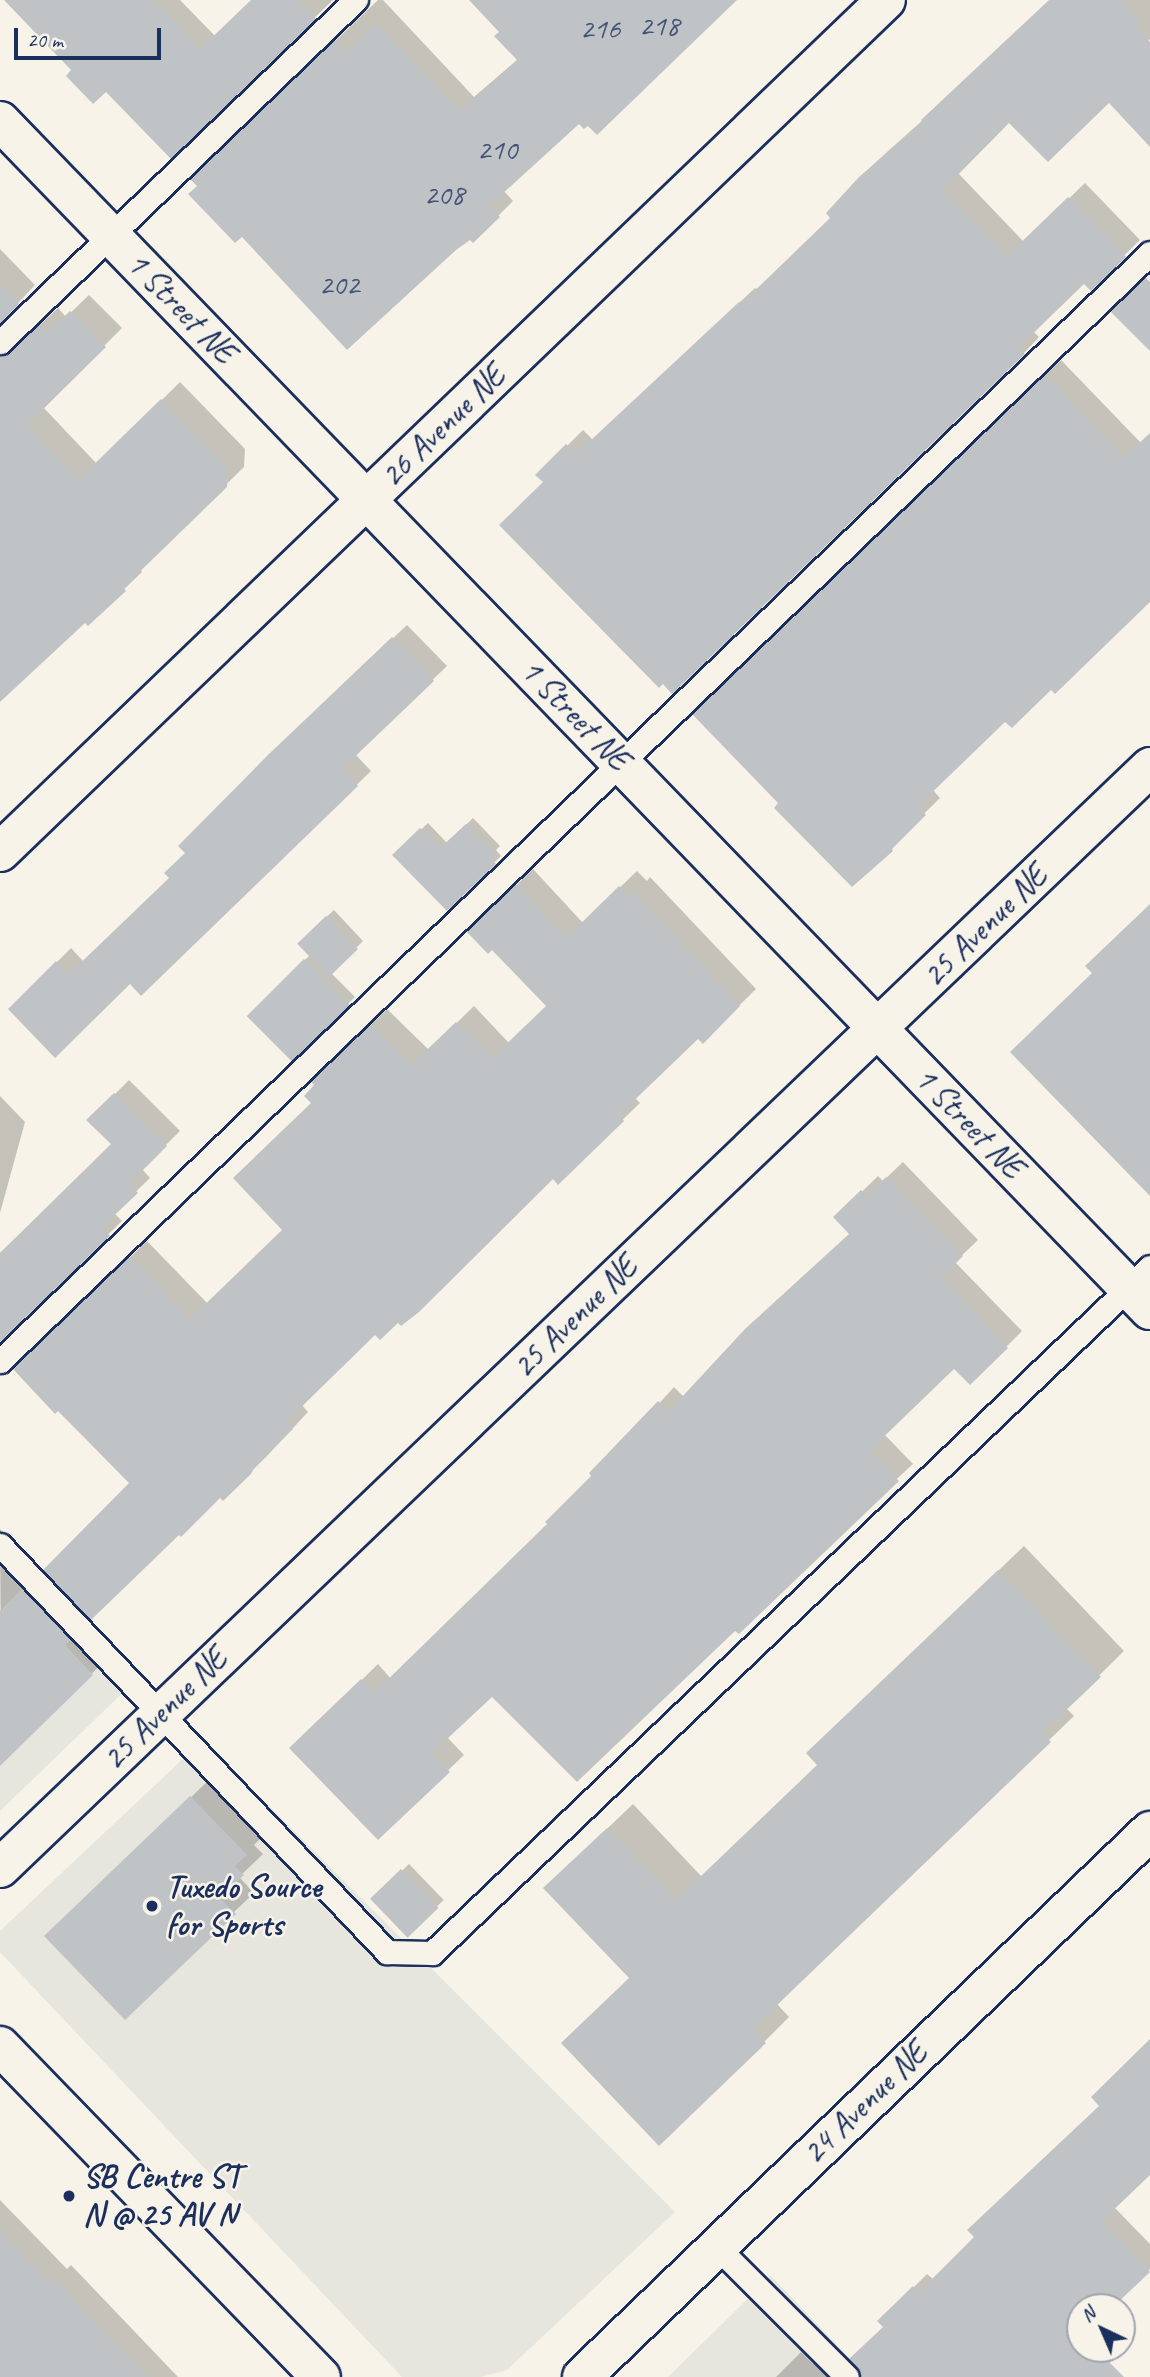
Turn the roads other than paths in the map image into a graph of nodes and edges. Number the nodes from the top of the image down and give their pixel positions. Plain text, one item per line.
1 (356, 0) edge
2 (886, 0) edge
3 (0, 121) edge
4 (110, 236) junction
5 (1150, 253) edge
6 (0, 342) edge
7 (367, 500) junction
8 (621, 763) junction
9 (1150, 767) edge
10 (0, 852) edge
11 (878, 1029) junction
12 (1143, 1288) edge
13 (0, 1361) edge
14 (0, 1545) edge
15 (161, 1713) junction
16 (1150, 1831) edge
17 (0, 1868) edge
18 (0, 2046) edge
19 (716, 2246) junction
20 (321, 2377) edge
21 (582, 2377) edge
22 (846, 2377) edge

1 - 4 lane
2 - 7 street, 26 Avenue NE
3 - 4 street, 1 Street NE
4 - 6 lane
4 - 7 street, 1 Street NE
5 - 8 lane
7 - 8 street, 1 Street NE
7 - 10 street, 26 Avenue NE
8 - 11 street, 1 Street NE
8 - 13 lane
9 - 11 street, 25 Avenue NE
11 - 12 street, 1 Street NE
11 - 15 street, 25 Avenue NE
12 - 15 lane
14 - 15 lane
15 - 17 street, 25 Avenue NE
16 - 19 street, 24 Avenue NE
18 - 20 street
19 - 21 street, 24 Avenue NE
19 - 22 lane

